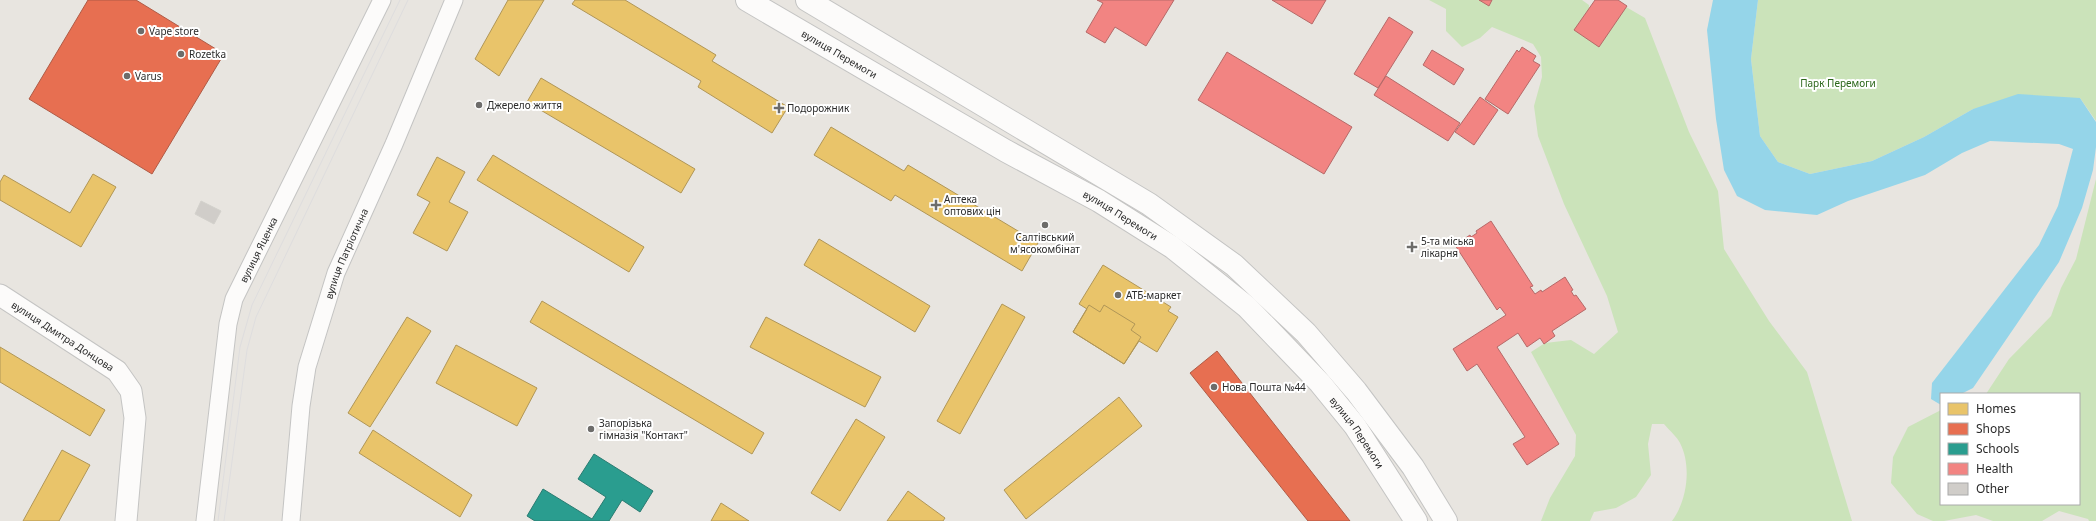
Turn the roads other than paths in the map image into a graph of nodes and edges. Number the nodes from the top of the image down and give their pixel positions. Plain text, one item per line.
1 (382, 0) edge
2 (454, 0) edge
3 (747, 0) edge
4 (807, 0) edge
5 (0, 294) edge
6 (126, 521) edge
7 (205, 521) edge
8 (291, 521) edge
9 (1416, 521) edge
10 (1446, 521) edge

1 - 7 street, вулиця Яценка
2 - 8 street, вулиця Патріотична
3 - 9 main road, вулиця Перемоги
4 - 10 main road
5 - 6 street, вулиця Дмитра Донцова

